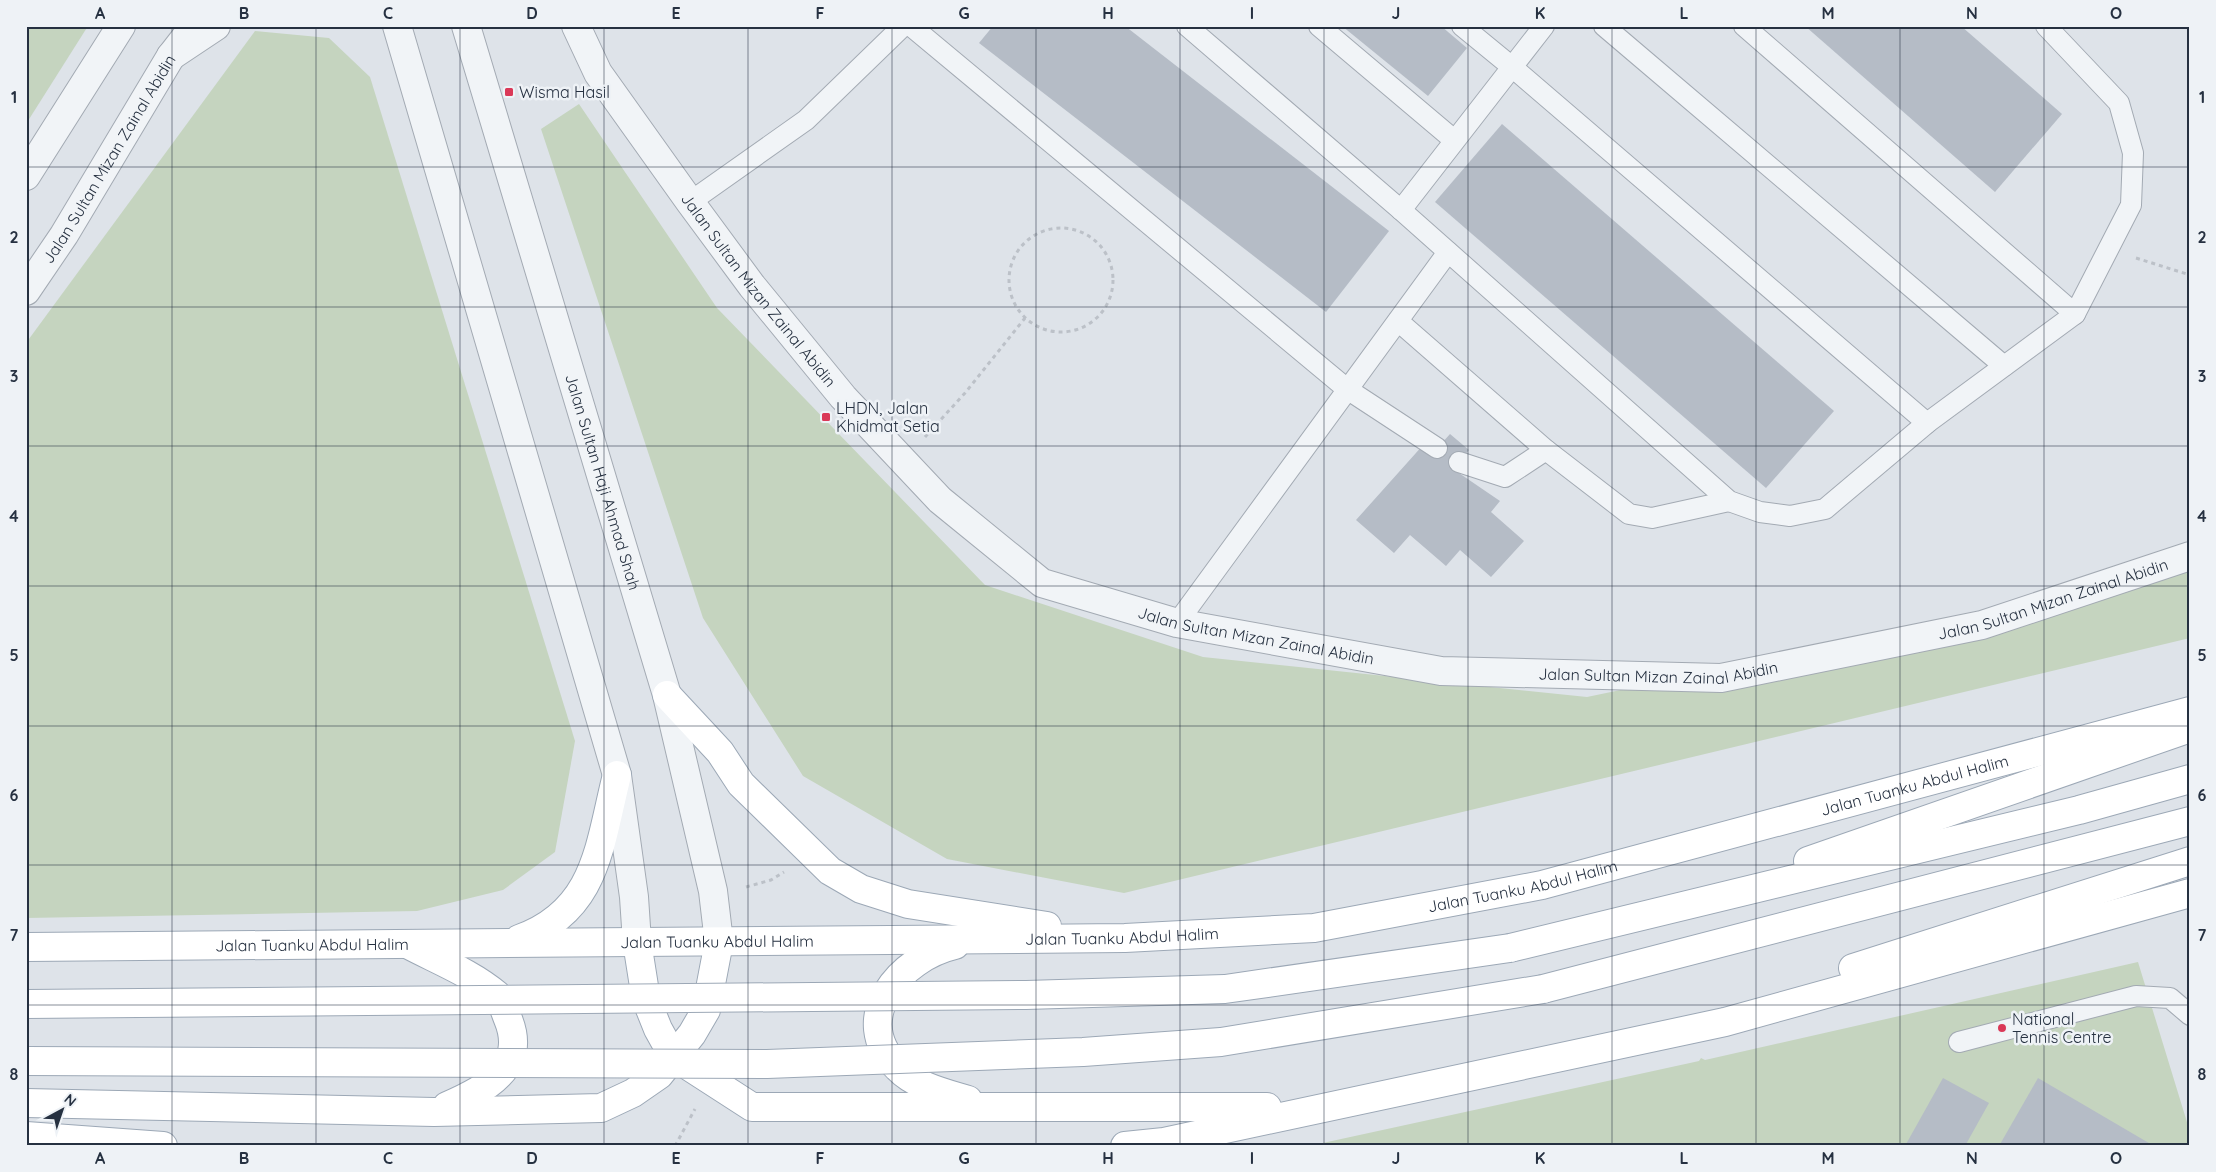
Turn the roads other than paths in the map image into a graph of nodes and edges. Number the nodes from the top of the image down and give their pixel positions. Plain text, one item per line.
1 (122, 26) edge
2 (193, 26) edge
3 (216, 26) edge
4 (382, 26) edge
5 (466, 26) edge
6 (576, 26) edge
7 (903, 26) edge
8 (911, 26) edge
9 (1187, 26) edge
10 (1319, 26) edge
11 (1462, 26) edge
12 (1544, 26) edge
13 (1604, 26) edge
14 (1744, 26) edge
15 (2046, 26) edge
16 (400, 37) edge
17 (171, 56) junction
18 (1512, 67) junction
19 (1454, 140) junction
20 (26, 176) edge
21 (690, 202) junction
22 (1401, 210) junction
23 (1448, 252) junction
24 (26, 291) edge
25 (2075, 314) junction
26 (1398, 320) junction
27 (2004, 366) junction
28 (1347, 389) junction
29 (1927, 423) junction
30 (1437, 448) dead end
31 (1546, 450) junction
32 (1459, 462) dead end
33 (1729, 501) junction
34 (2190, 556) edge
35 (1177, 623) junction
36 (667, 695) junction
37 (2190, 711) edge
38 (2190, 728) edge
39 (617, 776) junction
40 (2190, 779) edge
41 (2190, 821) edge
42 (2190, 860) edge
43 (2190, 893) edge
44 (1643, 917) junction
45 (1125, 938) junction
46 (983, 939) junction
47 (513, 942) junction
48 (637, 942) junction
49 (719, 942) junction
50 (406, 944) junction
51 (26, 947) edge
52 (26, 1004) edge
53 (2190, 1015) edge
54 (1725, 1022) junction
55 (1959, 1042) dead end
56 (673, 1056) junction
57 (26, 1061) edge
58 (26, 1104) edge
59 (991, 1107) junction
60 (1329, 1107) junction
61 (434, 1112) junction
62 (26, 1136) edge
63 (163, 1146) edge
64 (1125, 1146) edge

1 - 20 street
2 - 17 street, Jalan Sultan Mizan Zainal Abidin
3 - 17 street
4 - 16 street
5 - 36 street, Jalan Sultan Haji Ahmad Shah
6 - 21 street, Jalan Sultan Mizan Zainal Abidin
7 - 21 lane
8 - 28 lane
9 - 22 lane
10 - 19 lane
11 - 18 lane
12 - 18 lane
13 - 27 lane
14 - 25 lane
15 - 25 lane
16 - 39 street
17 - 24 street, Jalan Sultan Mizan Zainal Abidin
18 - 19 lane
18 - 29 lane
19 - 22 lane
21 - 35 street, Jalan Sultan Mizan Zainal Abidin
22 - 23 lane
23 - 26 lane
23 - 33 lane
25 - 27 lane
26 - 28 lane
26 - 31 lane
27 - 29 lane
28 - 30 lane
28 - 35 lane
29 - 33 lane
31 - 32 lane
31 - 33 lane
34 - 35 street, Jalan Sultan Mizan Zainal Abidin
36 - 45 main road
36 - 49 street, Jalan Sultan Haji Ahmad Shah
37 - 45 main road, Jalan Tuanku Abdul Halim
38 - 44 main road
39 - 47 main road
39 - 48 street
40 - 44 main road
41 - 57 main road, bridge
42 - 54 main road
43 - 54 main road
44 - 52 main road, bridge
45 - 46 main road, Jalan Tuanku Abdul Halim
46 - 49 main road, Jalan Tuanku Abdul Halim
46 - 59 main road
47 - 48 main road, Jalan Tuanku Abdul Halim
47 - 50 main road, Jalan Tuanku Abdul Halim
48 - 49 main road, Jalan Tuanku Abdul Halim
48 - 56 main road
49 - 56 main road
50 - 51 main road, Jalan Tuanku Abdul Halim
50 - 61 main road
53 - 55 lane
54 - 60 main road
56 - 59 main road
56 - 61 main road
58 - 61 main road
59 - 60 main road
60 - 64 main road
62 - 63 main road

